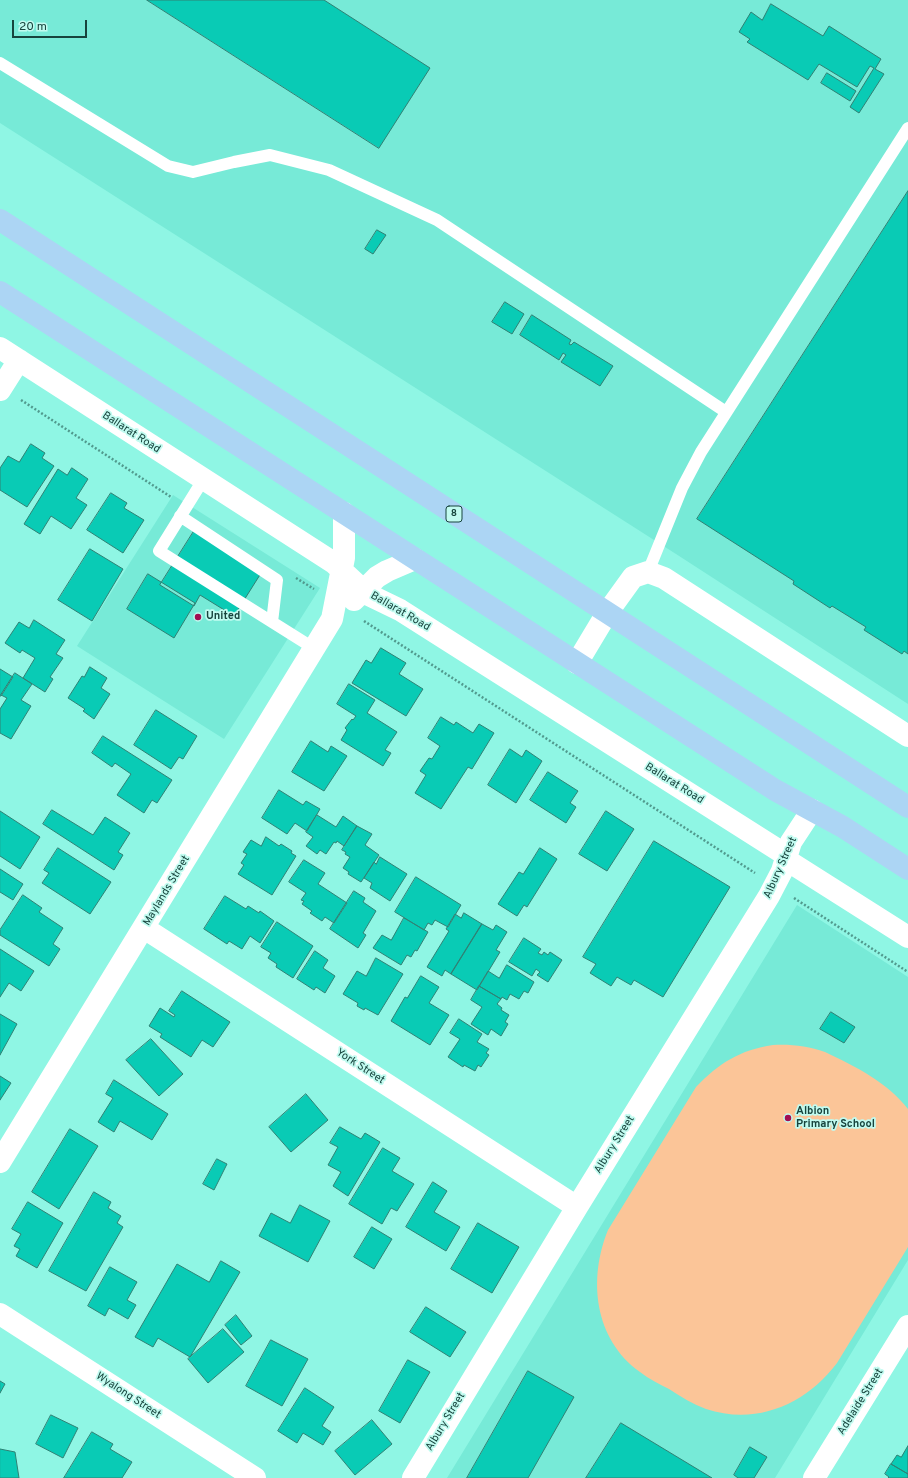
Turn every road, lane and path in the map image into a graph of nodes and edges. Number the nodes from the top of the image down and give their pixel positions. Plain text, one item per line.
1 (0, 63) edge
2 (908, 128) edge
3 (0, 220) edge
4 (0, 292) edge
5 (0, 348) edge
6 (19, 360) junction
7 (1, 389) edge
8 (726, 412) junction
9 (203, 480) junction
10 (183, 512) junction
11 (344, 513) junction
12 (415, 559) junction
13 (343, 570) junction
14 (648, 572) junction
15 (292, 575) dead end
16 (364, 590) junction
17 (338, 611) junction
18 (607, 613) junction
19 (272, 622) junction
20 (315, 649) junction
21 (577, 663) junction
22 (908, 736) edge
23 (908, 807) edge
24 (812, 810) junction
25 (785, 857) junction
26 (908, 869) edge
27 (775, 886) junction
28 (144, 928) junction
29 (908, 937) edge
30 (908, 972) edge
31 (0, 1162) edge
32 (577, 1207) junction
33 (0, 1314) edge
34 (906, 1335) edge
35 (255, 1478) edge
36 (413, 1478) edge
37 (814, 1478) edge

1 - 8 lane
2 - 8 lane
3 - 18 highway, 8
4 - 11 highway
5 - 6 street, Ballarat Road
6 - 7 street
6 - 9 street, Ballarat Road
7 - 10 path
8 - 14 lane
9 - 10 lane
9 - 13 street, Ballarat Road
10 - 19 lane
10 - 19 lane
11 - 12 highway
11 - 13 street, Maylands Street
12 - 16 street, Maylands Street
12 - 21 highway
13 - 16 street, Ballarat Road
13 - 17 street, Maylands Street
14 - 18 street
14 - 22 street
15 - 17 path
16 - 17 street, Maylands Street
16 - 25 street, Ballarat Road
17 - 20 street, Maylands Street
17 - 27 path
18 - 21 street
18 - 23 highway, 8
19 - 20 lane
20 - 28 street, Maylands Street
21 - 24 highway
24 - 25 street, Albury Street
24 - 26 highway
25 - 27 street, Albury Street
25 - 29 street, Ballarat Road
27 - 30 path
27 - 32 street, Albury Street
28 - 31 street, Maylands Street
28 - 32 street, York Street
32 - 36 street, Albury Street
33 - 35 street, Wyalong Street
34 - 37 street, Adelaide Street

